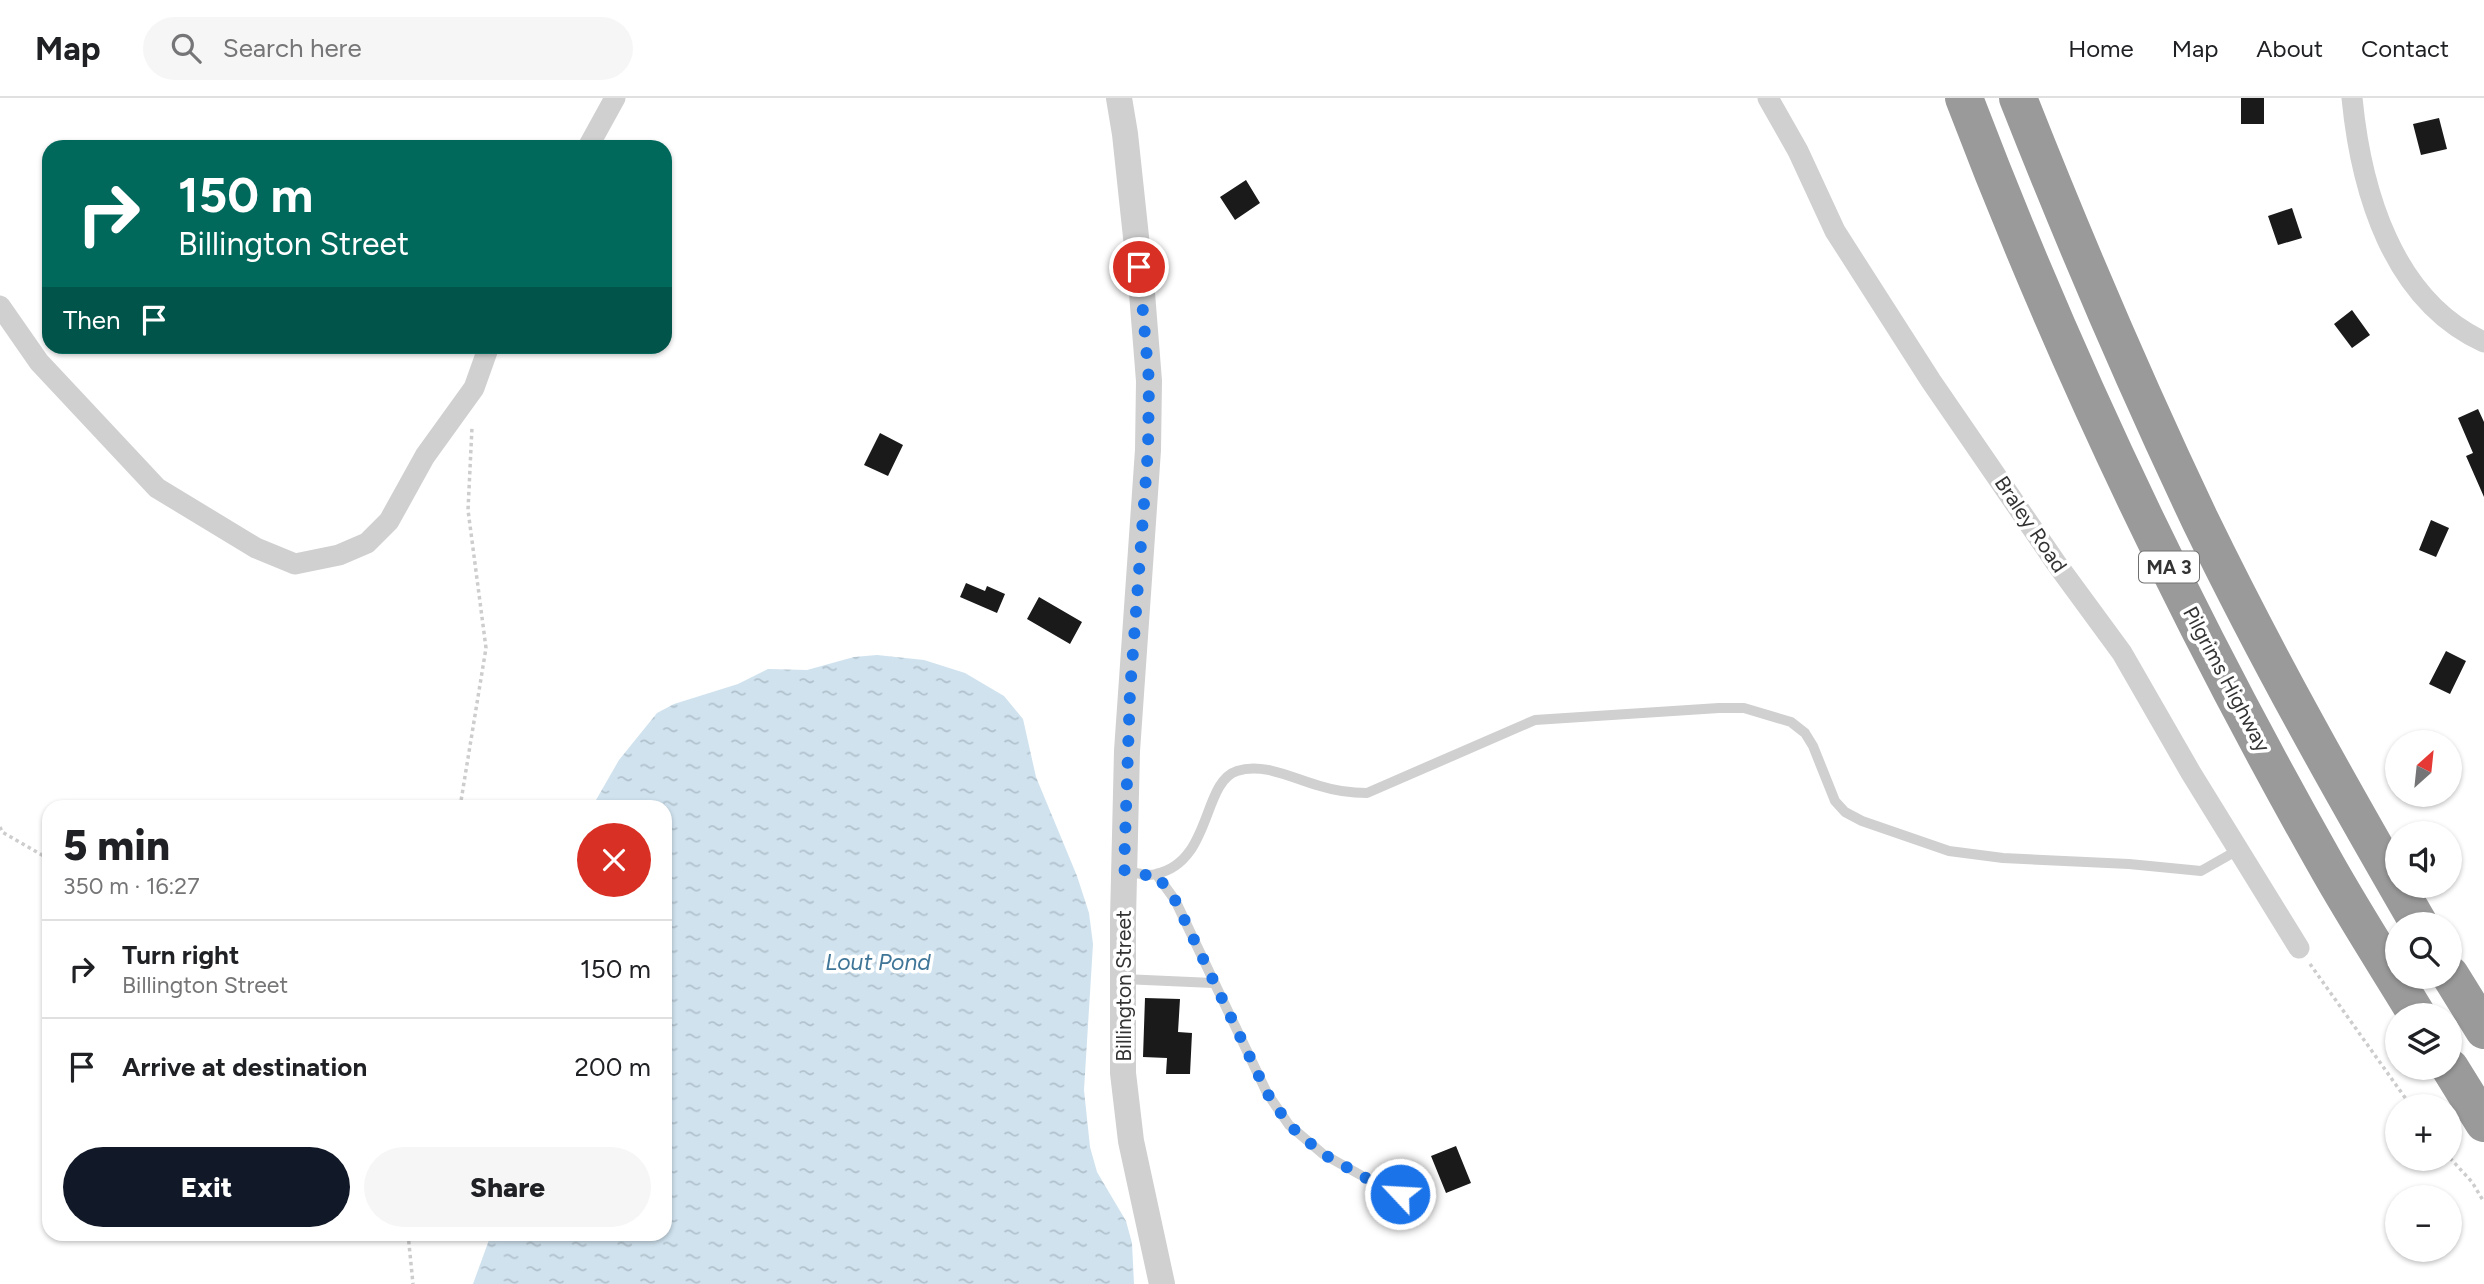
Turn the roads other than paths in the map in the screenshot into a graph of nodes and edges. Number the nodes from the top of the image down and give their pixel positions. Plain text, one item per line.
1 (615, 98) edge
2 (1119, 98) edge
3 (1768, 98) edge
4 (1965, 98) edge
5 (2018, 98) edge
6 (2351, 98) edge
7 (592, 140) edge
8 (0, 306) edge
9 (2484, 342) edge
10 (486, 354) edge
11 (2238, 850) junction
12 (1124, 870) junction
13 (1156, 874) junction
14 (2412, 912) edge
15 (2299, 948) road end
16 (1123, 979) junction
17 (1213, 983) junction
18 (2459, 989) edge
19 (2410, 1003) edge
20 (2484, 1030) edge
21 (2457, 1080) edge
22 (2479, 1116) edge
23 (1400, 1194) dead end
24 (1162, 1284) edge

1 - 7 street
2 - 12 street, Billington Street
3 - 11 street, Braley Road
4 - 19 highway, Pilgrims Highway / MA 3
5 - 14 highway, MA 3
6 - 9 street
8 - 10 street
11 - 13 lane
11 - 15 street, Braley Road
12 - 13 lane
12 - 16 street, Billington Street
13 - 17 lane
16 - 17 lane
16 - 24 street, Billington Street
17 - 23 lane
18 - 20 highway
21 - 22 highway

